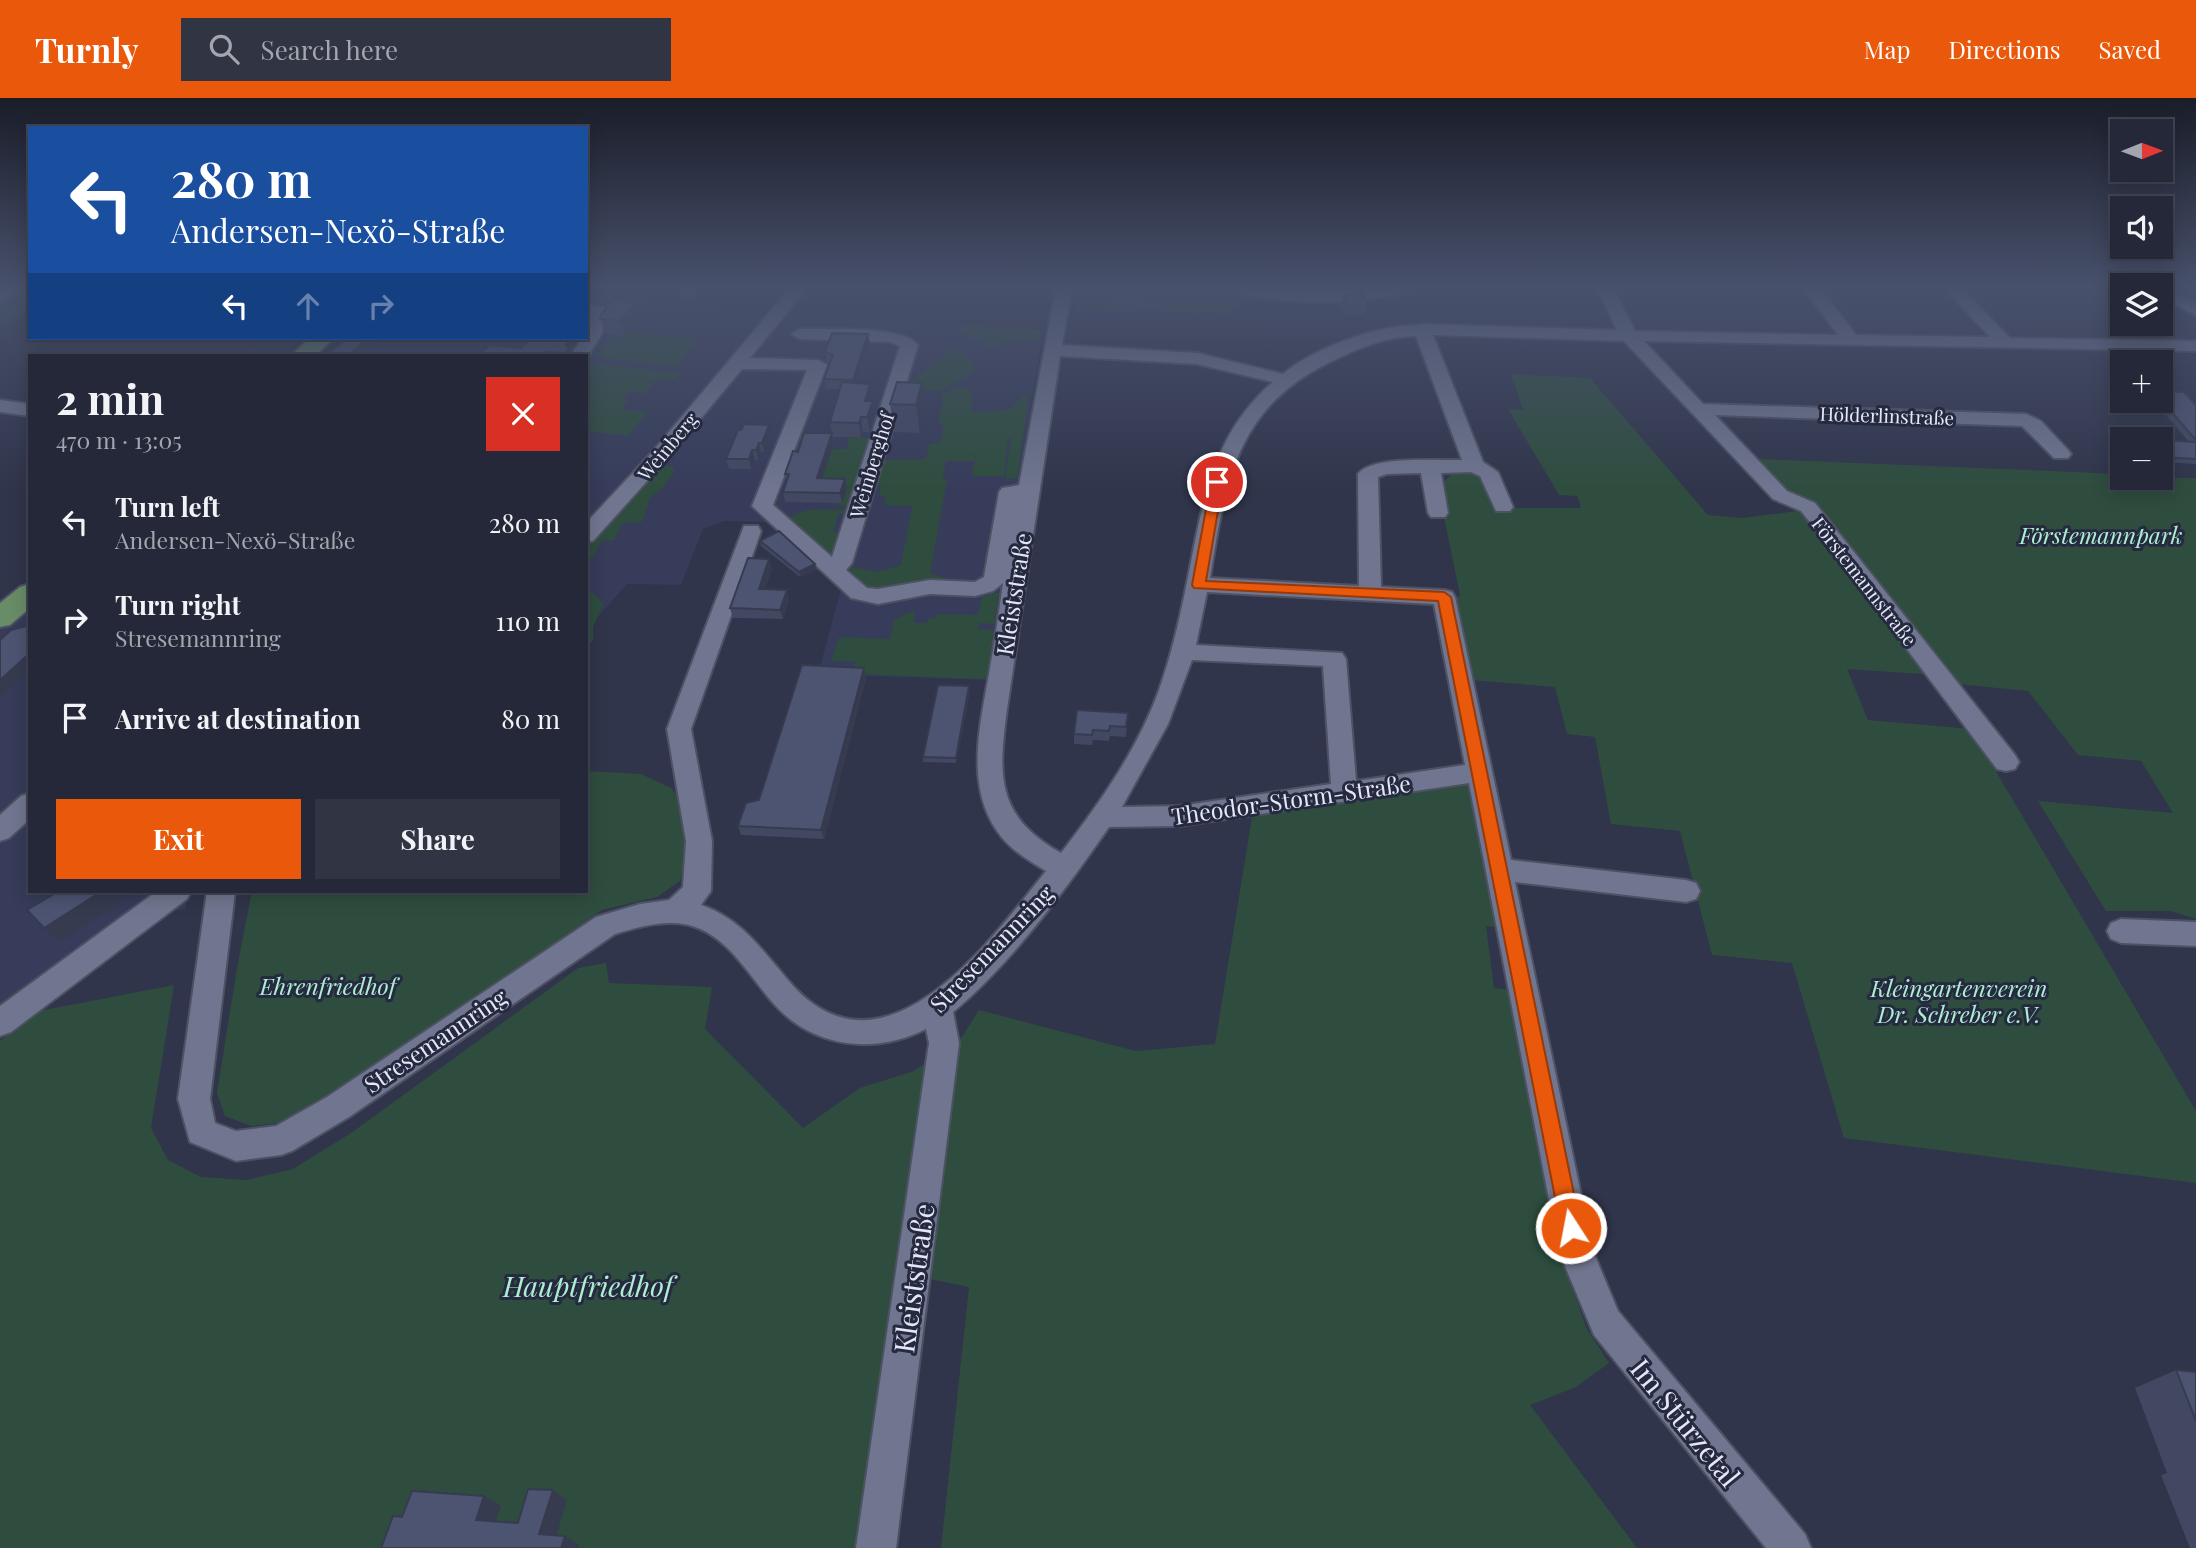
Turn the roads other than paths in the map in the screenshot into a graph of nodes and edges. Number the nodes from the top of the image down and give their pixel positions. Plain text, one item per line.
1 (742, 356) edge
2 (906, 356) edge
3 (1051, 356) edge
4 (1173, 356) edge
5 (1324, 356) edge
6 (1432, 356) edge
7 (1648, 356) edge
8 (736, 363) junction
9 (1284, 380) junction
10 (0, 406) edge
11 (1699, 409) junction
12 (28, 410) edge
13 (2061, 454) dead end
14 (1474, 466) junction
15 (1430, 467) junction
16 (1030, 490) junction
17 (1503, 507) dead end
18 (1438, 513) dead end
19 (751, 531) dead end
20 (588, 534) edge
21 (834, 568) junction
22 (1199, 585) junction
23 (1370, 593) junction
24 (28, 595) edge
25 (0, 618) edge
26 (1183, 652) junction
27 (2006, 762) dead end
28 (1480, 772) junction
29 (1343, 791) junction
30 (28, 805) edge
31 (1102, 817) junction
32 (0, 831) edge
33 (1066, 869) junction
34 (1500, 870) junction
35 (1686, 891) dead end
36 (174, 893) edge
37 (221, 893) edge
38 (675, 912) junction
39 (2121, 931) dead end
40 (2196, 934) edge
41 (12, 1004) edge
42 (937, 1009) junction
43 (0, 1023) edge
44 (876, 1548) edge
45 (1791, 1548) edge

1 - 8 street, Weinberg
2 - 21 street, Weinberghof
3 - 16 street, Kleiststraße
4 - 9 street
5 - 9 street, Stresemannring
6 - 14 street
7 - 11 street, Förstemannstraße
8 - 20 street, Weinberg
8 - 21 street
9 - 22 street, Stresemannring
10 - 12 street
11 - 13 street, Hölderlinstraße
11 - 27 street, Förstemannstraße
14 - 15 street
14 - 17 street
15 - 18 street
15 - 23 street
16 - 21 street
16 - 33 street, Kleiststraße
19 - 38 street
22 - 23 street
22 - 26 street, Stresemannring
23 - 28 street, Im Stürzetal
24 - 25 main road
26 - 29 street
26 - 31 street, Stresemannring
28 - 29 street, Theodor-Storm-Straße
28 - 34 street, Im Stürzetal
29 - 31 street, Theodor-Storm-Straße
30 - 32 street
31 - 33 street, Stresemannring
33 - 42 street, Stresemannring
34 - 35 street
34 - 45 street, Im Stürzetal
36 - 41 street
37 - 38 street, Stresemannring
38 - 42 street, Stresemannring
39 - 40 street
41 - 43 street
42 - 44 street, Kleiststraße

